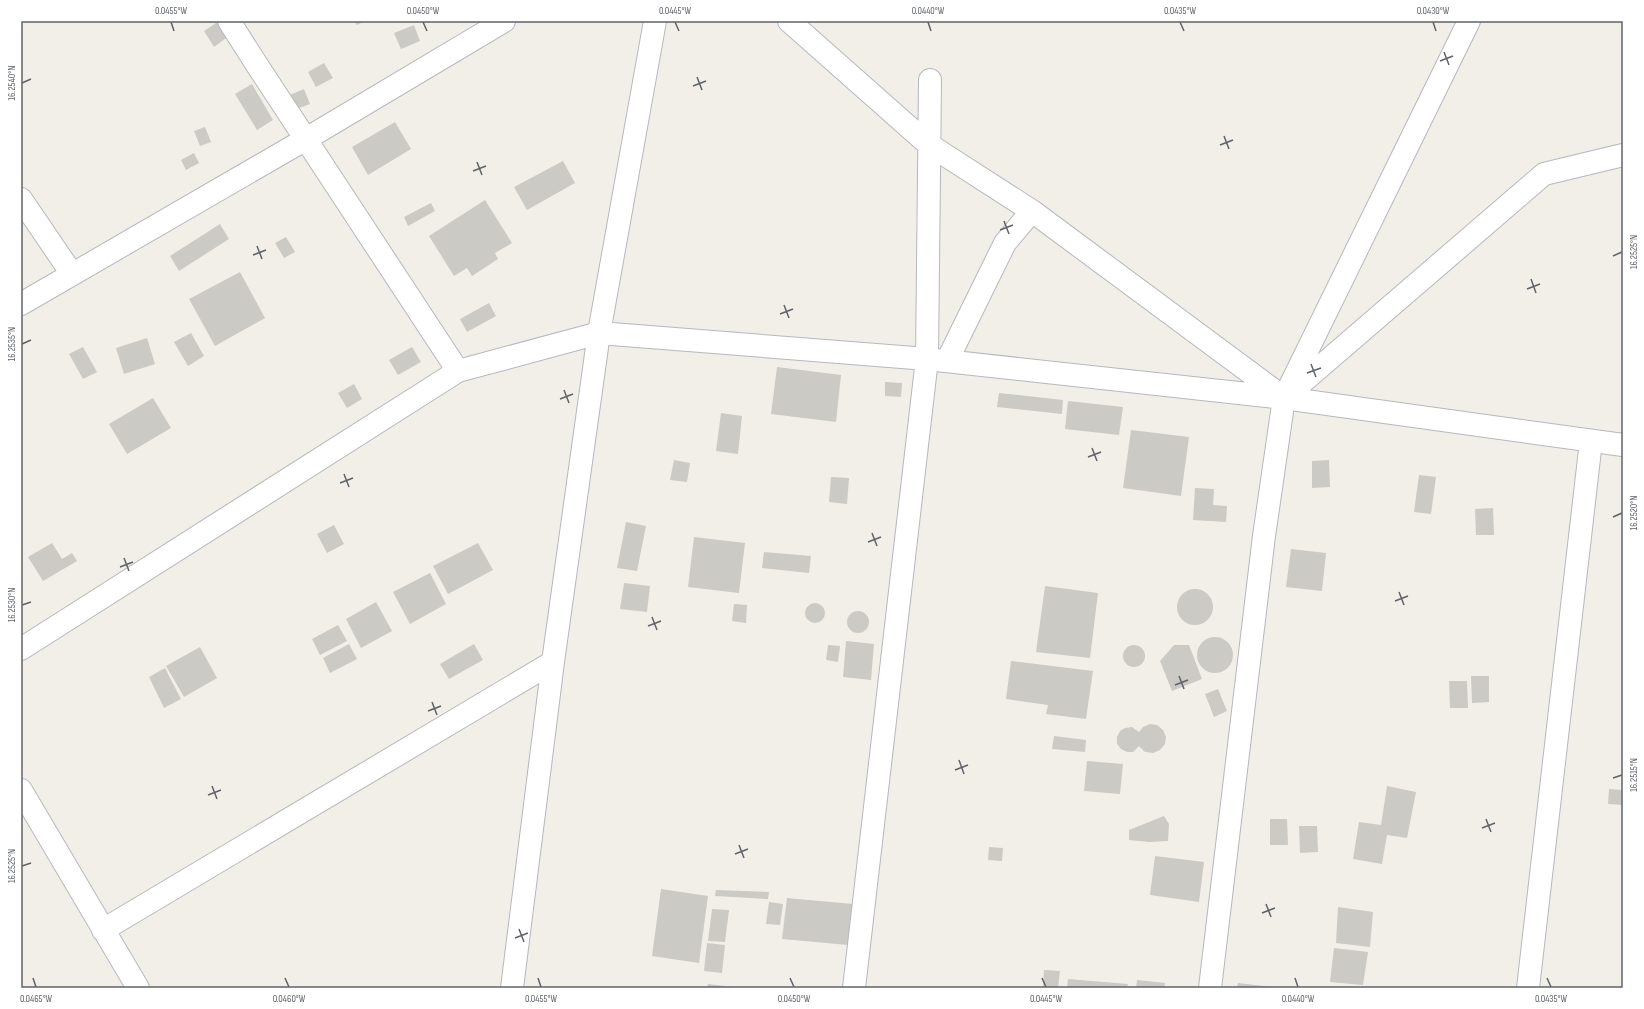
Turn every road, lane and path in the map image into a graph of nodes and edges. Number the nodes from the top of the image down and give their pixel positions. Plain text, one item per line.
1 (229, 21) edge
2 (504, 21) edge
3 (655, 21) edge
4 (789, 21) edge
5 (1469, 21) edge
6 (930, 80) dead end
7 (306, 139) junction
8 (928, 144) junction
9 (1623, 155) edge
10 (21, 199) edge
11 (1032, 211) junction
12 (72, 274) junction
13 (21, 304) edge
14 (599, 333) junction
15 (937, 360) junction
16 (458, 371) junction
17 (1284, 398) junction
18 (1591, 441) junction
19 (1623, 445) edge
20 (21, 649) edge
21 (553, 662) junction
22 (21, 790) edge
23 (103, 930) junction
24 (138, 988) edge
25 (512, 988) edge
26 (854, 988) edge
27 (1210, 988) edge
28 (1528, 988) edge

1 - 7 street
2 - 7 street
3 - 14 street
4 - 8 street
5 - 17 street
6 - 8 street
7 - 12 street
7 - 16 street
8 - 11 street
8 - 15 street
9 - 17 street
10 - 12 street
11 - 15 street
11 - 17 street
12 - 13 street
14 - 15 street
14 - 16 street
14 - 21 street
15 - 17 street
15 - 26 street
16 - 20 street
17 - 18 street
17 - 27 street
18 - 19 street
18 - 28 street
21 - 23 street
21 - 25 street
22 - 23 street
23 - 24 street

